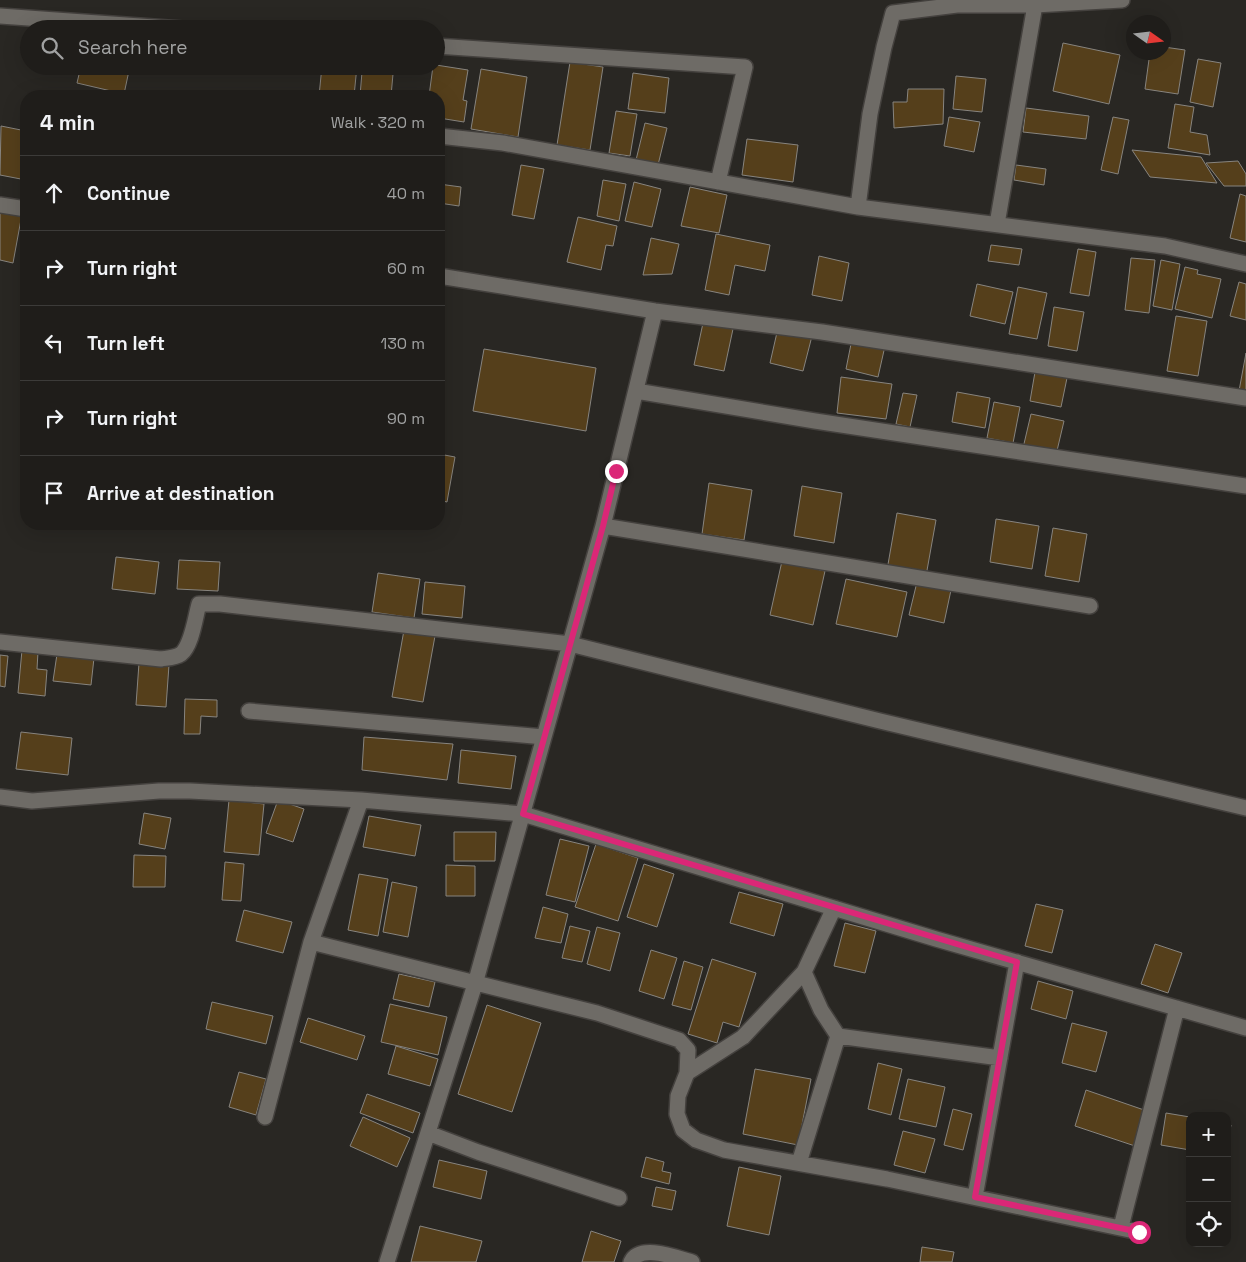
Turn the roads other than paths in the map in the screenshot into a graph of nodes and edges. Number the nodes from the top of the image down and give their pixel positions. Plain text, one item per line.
1 (1122, 0) edge
2 (1035, 5) junction
3 (893, 7) edge
4 (0, 16) edge
5 (56, 20) edge
6 (445, 47) edge
7 (445, 137) edge
8 (718, 182) junction
9 (0, 205) edge
10 (858, 207) junction
11 (20, 208) edge
12 (997, 224) junction
13 (1246, 264) edge
14 (445, 277) edge
15 (655, 310) junction
16 (636, 391) junction
17 (1246, 398) edge
18 (1246, 486) edge
19 (603, 526) junction
20 (1090, 606) dead end
21 (0, 642) edge
22 (570, 644) junction
23 (249, 711) dead end
24 (544, 737) junction
25 (0, 797) edge
26 (362, 800) junction
27 (1246, 808) edge
28 (523, 814) junction
29 (834, 908) junction
30 (311, 942) junction
31 (1017, 962) junction
32 (804, 972) junction
33 (475, 984) junction
34 (1177, 1008) junction
35 (1246, 1028) edge
36 (838, 1036) junction
37 (1000, 1058) junction
38 (687, 1073) junction
39 (264, 1117) dead end
40 (428, 1133) junction
41 (799, 1163) junction
42 (975, 1197) junction
43 (619, 1198) dead end
44 (1121, 1228) junction
45 (1139, 1232) dead end
46 (387, 1262) edge
47 (631, 1262) edge
48 (692, 1262) edge

1 - 2 street
2 - 3 street
2 - 12 street
3 - 10 street
4 - 5 street
6 - 8 street
7 - 8 street
8 - 10 street
9 - 11 street
10 - 12 street
12 - 13 street
14 - 15 street
15 - 16 street
15 - 17 street
16 - 18 street
16 - 19 street
19 - 20 street
19 - 22 street
21 - 22 street
22 - 24 street
22 - 27 street
23 - 24 street
24 - 28 street
25 - 26 street
26 - 28 street
26 - 30 street
28 - 29 street
28 - 33 street
29 - 31 street
29 - 32 street
30 - 33 street
30 - 39 street
31 - 34 street
31 - 37 street
32 - 36 street
32 - 38 street
33 - 38 street
33 - 40 street
34 - 35 street
34 - 44 street
36 - 37 street
36 - 41 street
37 - 42 street
38 - 41 street
40 - 43 street
40 - 46 street
41 - 42 street
42 - 44 street
44 - 45 street
47 - 48 street

